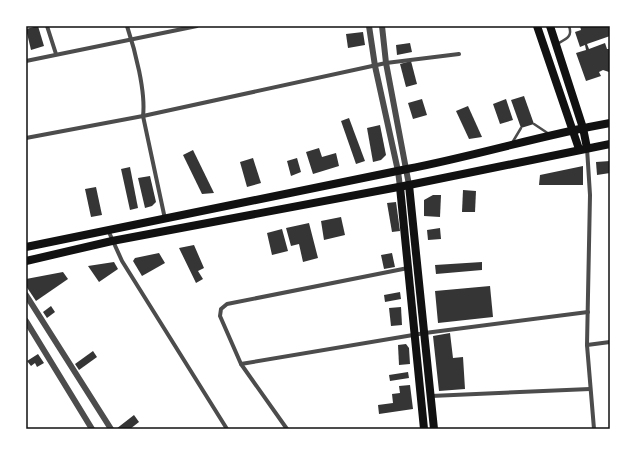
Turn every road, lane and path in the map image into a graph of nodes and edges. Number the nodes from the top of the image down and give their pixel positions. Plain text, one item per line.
1 (47, 26) edge
2 (126, 26) edge
3 (197, 26) edge
4 (369, 26) edge
5 (382, 26) edge
6 (537, 26) edge
7 (550, 26) edge
8 (569, 26) edge
9 (131, 39) junction
10 (557, 45) junction
11 (56, 54) junction
12 (459, 54) dead end
13 (26, 61) edge
14 (386, 64) junction
15 (375, 66) junction
16 (143, 116) junction
17 (610, 123) edge
18 (534, 124) dead end
19 (521, 128) dead end
20 (583, 128) junction
21 (572, 131) junction
22 (551, 135) junction
23 (26, 138) edge
24 (610, 144) edge
25 (510, 147) junction
26 (583, 148) junction
27 (407, 170) junction
28 (398, 171) junction
29 (409, 185) junction
30 (400, 187) junction
31 (165, 219) junction
32 (108, 230) junction
33 (112, 241) junction
34 (26, 247) edge
35 (26, 261) edge
36 (408, 268) junction
37 (26, 295) edge
38 (588, 312) junction
39 (26, 321) edge
40 (425, 333) junction
41 (415, 335) junction
42 (610, 342) edge
43 (588, 345) junction
44 (242, 364) junction
45 (590, 389) junction
46 (431, 396) junction
47 (110, 428) edge
48 (92, 429) edge
49 (227, 429) edge
50 (287, 429) edge
51 (424, 429) edge
52 (434, 429) edge
53 (594, 429) edge

1 - 11 street
2 - 9 street
3 - 9 street
4 - 15 street
5 - 14 street
6 - 21 main road
7 - 10 main road
8 - 10 lane
9 - 11 street
9 - 16 street
10 - 20 main road
11 - 13 street
12 - 14 street
14 - 15 street
14 - 27 street
15 - 16 street
15 - 28 street
16 - 23 street
16 - 31 street
17 - 20 main road
18 - 22 lane
19 - 25 lane
20 - 21 main road
20 - 26 main road
21 - 22 main road
21 - 26 main road
22 - 25 main road
24 - 26 main road
25 - 27 main road
26 - 29 main road
26 - 38 street
27 - 28 main road
27 - 29 street
28 - 30 street
28 - 31 main road
29 - 30 main road
29 - 40 main road
30 - 33 main road
30 - 36 main road
31 - 32 main road
32 - 33 street
32 - 34 main road
33 - 35 main road
33 - 49 street
36 - 41 main road
36 - 44 street
37 - 47 street
38 - 40 street
38 - 43 street
39 - 48 street
40 - 41 street
40 - 46 main road
41 - 44 street
41 - 51 main road
42 - 43 street
43 - 45 street
44 - 50 street
45 - 46 street
45 - 53 street
46 - 52 main road

